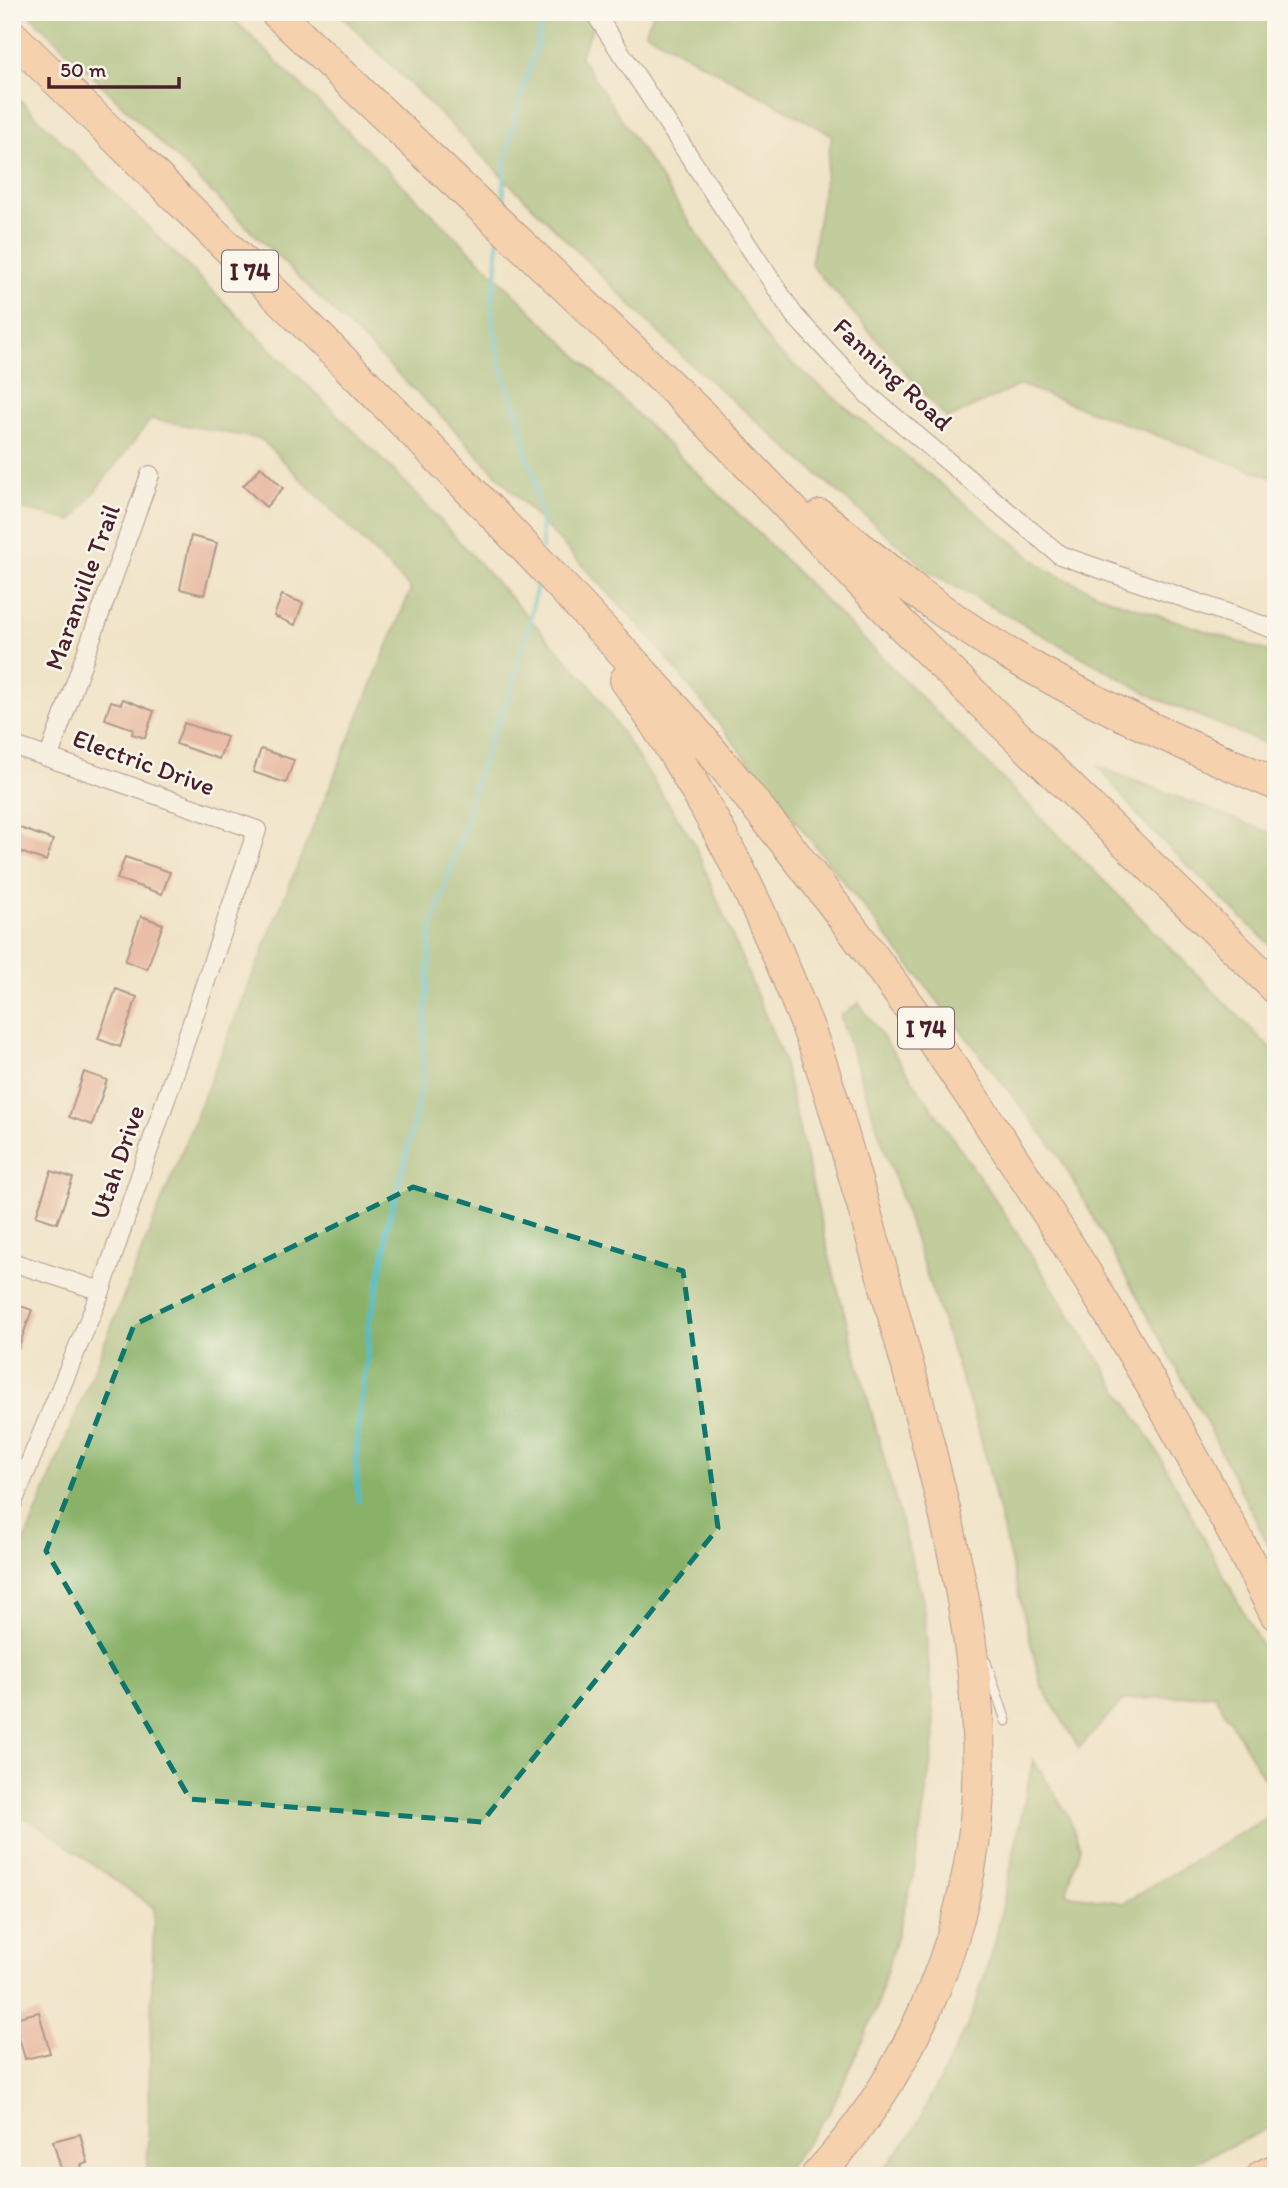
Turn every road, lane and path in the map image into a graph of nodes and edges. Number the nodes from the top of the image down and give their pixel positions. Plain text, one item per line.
1 (276, 12) edge
2 (598, 12) edge
3 (12, 36) edge
4 (702, 416) junction
5 (150, 475) dead end
6 (487, 506) junction
7 (1276, 630) edge
8 (12, 745) edge
9 (48, 756) junction
10 (1276, 784) edge
11 (257, 830) joint
12 (1276, 988) edge
13 (12, 1262) edge
14 (101, 1291) junction
15 (12, 1505) edge
16 (963, 1594) junction
17 (1276, 1614) edge
18 (980, 1645) dead end
19 (985, 1658) dead end
20 (1006, 1721) dead end
21 (1276, 2170) edge
22 (817, 2176) edge
23 (1263, 2176) edge

1 - 4 highway
2 - 7 street, Fanning Road
3 - 6 highway, I 74
4 - 10 highway
4 - 12 highway
5 - 9 street, Maranville Trail
6 - 16 highway
6 - 17 highway, I 74
8 - 9 street, Electric Drive
9 - 11 street, Electric Drive
11 - 14 street, Utah Drive
13 - 14 street
14 - 15 street, Utah Drive
16 - 18 lane
16 - 22 highway
19 - 20 lane
21 - 23 highway

